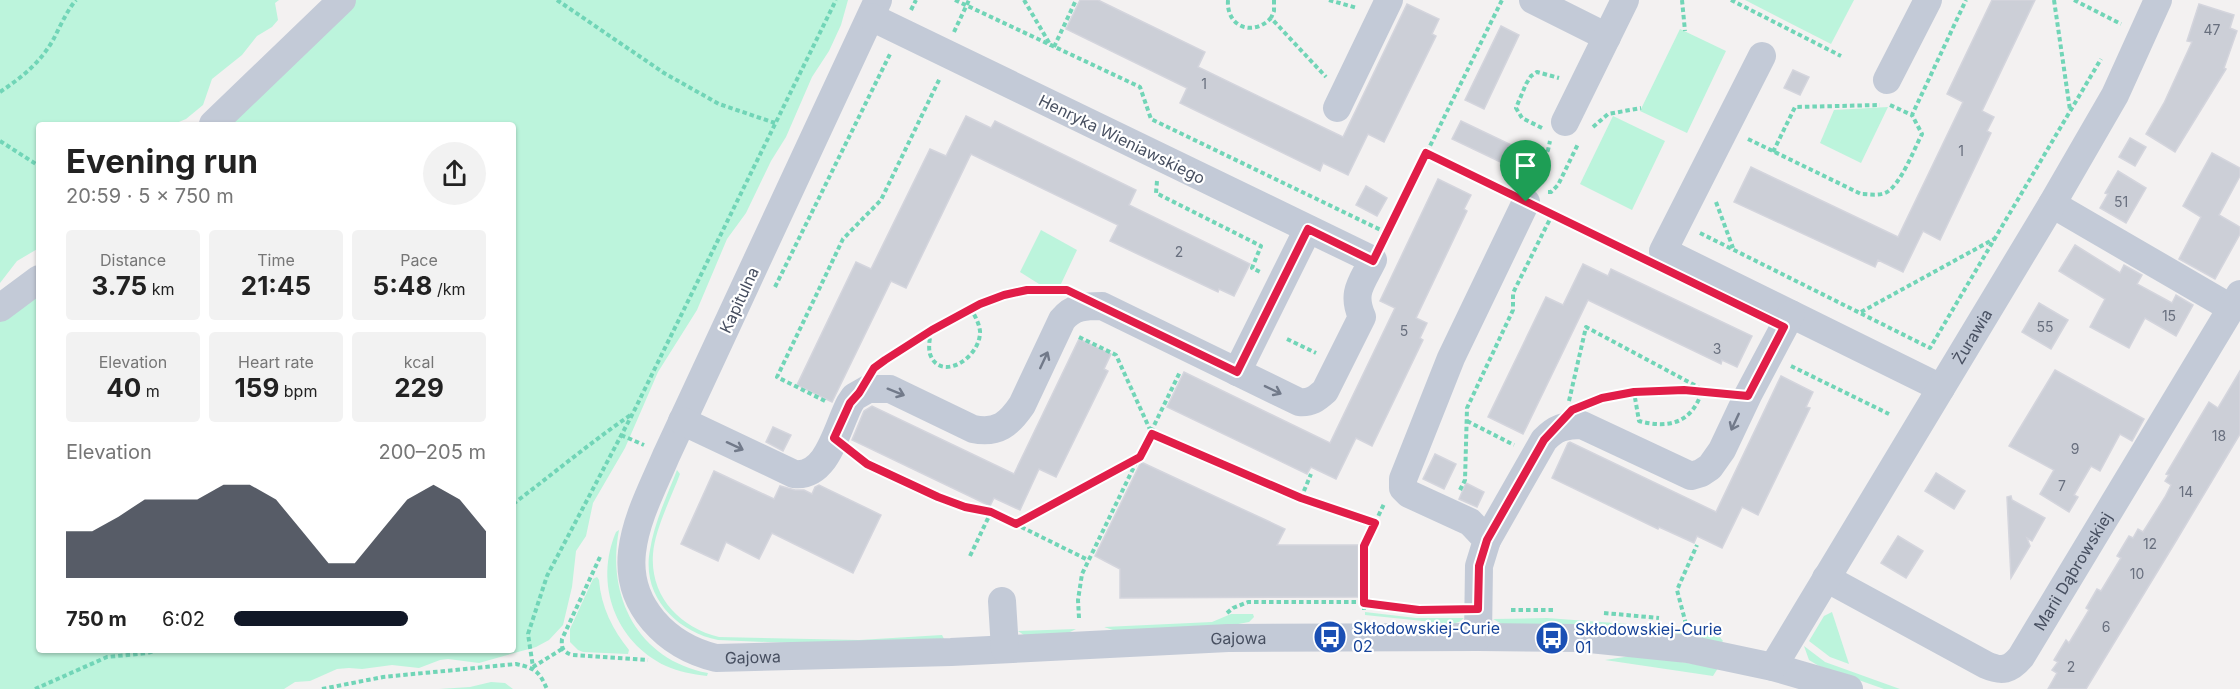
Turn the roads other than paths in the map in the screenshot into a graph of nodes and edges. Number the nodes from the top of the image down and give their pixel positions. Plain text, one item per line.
1 (342, 0) edge
2 (1389, 0) edge
3 (1533, 0) edge
4 (1625, 0) edge
5 (1928, 0) edge
6 (2158, 0) edge
7 (874, 8) edge
8 (1607, 37) junction
9 (1762, 56) dead end
10 (1887, 80) dead end
11 (1340, 102) road end
12 (215, 122) edge
13 (1580, 129) road end
14 (1526, 202) road end
15 (2052, 204) junction
16 (1308, 229) junction
17 (36, 281) edge
18 (2236, 301) edge
19 (0, 308) edge
20 (1791, 314) junction
21 (1237, 372) junction
22 (1941, 388) junction
23 (682, 421) junction
24 (1487, 540) junction
25 (1826, 578) junction
26 (1002, 601) dead end
27 (643, 606) joint
28 (1478, 623) junction
29 (1005, 649) junction
30 (1773, 667) junction
31 (1849, 689) edge

1 - 12 street
2 - 11 street
3 - 8 street
4 - 8 street
5 - 10 street
6 - 15 street, Żurawia
7 - 16 street, Henryka Wieniawskiego
7 - 23 street, Kapitulna
8 - 13 street
9 - 20 street
14 - 24 street
15 - 18 street
15 - 22 street, Żurawia
16 - 21 street
21 -> 16 street, Henryka Wieniawskiego
17 - 19 street
18 - 25 street, Marii Dąbrowskiej
20 - 22 street
20 -> 24 street
23 -> 21 street
22 - 25 street, Żurawia
23 - 27 street, Kapitulna
24 - 28 street
25 - 30 street, Żurawia
26 - 29 street
27 - 29 street, Gajowa
28 - 29 street, Gajowa
28 - 30 street, Gajowa
30 - 31 street, Gajowa

